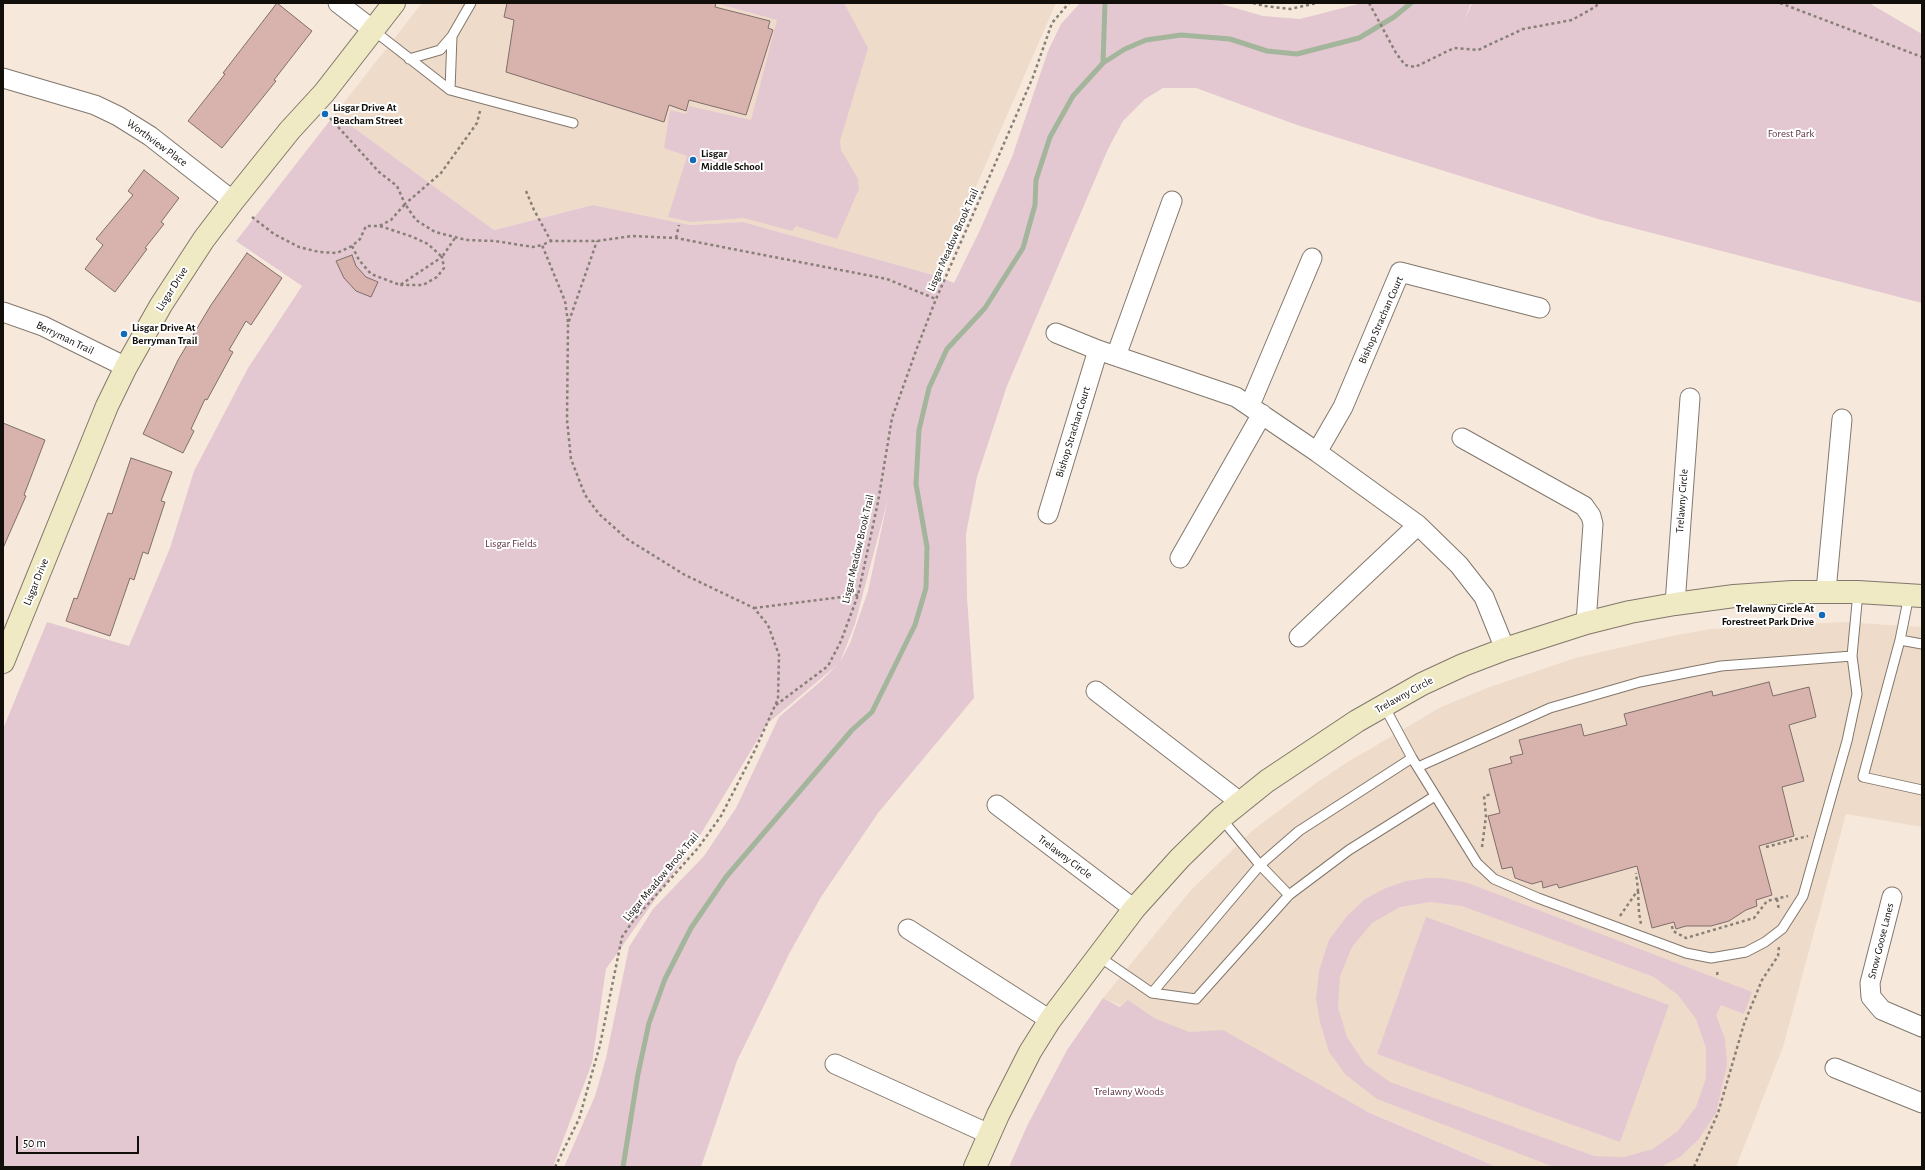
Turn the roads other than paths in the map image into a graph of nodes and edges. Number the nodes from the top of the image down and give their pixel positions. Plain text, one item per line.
1 (338, 3) edge
2 (394, 3) edge
3 (471, 3) edge
4 (373, 30) junction
5 (452, 36) junction
6 (409, 59) junction
7 (3, 78) edge
8 (450, 90) junction
9 (573, 124) dead end
10 (233, 201) junction
11 (1172, 201) dead end
12 (1312, 258) dead end
13 (1540, 308) dead end
14 (3, 312) edge
15 (1056, 333) dead end
16 (1098, 350) junction
17 (1116, 356) junction
18 (126, 366) junction
19 (1690, 398) dead end
20 (1256, 409) junction
21 (1842, 419) dead end
22 (1462, 438) dead end
23 (1317, 452) junction
24 (1048, 514) dead end
25 (1418, 525) junction
26 (1180, 558) dead end
27 (1826, 591) junction
28 (1858, 592) junction
29 (1916, 595) edge
30 (1675, 604) junction
31 (1586, 623) junction
32 (1299, 637) dead end
33 (1900, 640) junction
34 (1922, 644) edge
35 (1505, 649) junction
36 (1852, 656) junction
37 (3, 662) edge
38 (1096, 691) dead end
39 (1384, 706) junction
40 (1412, 758) junction
41 (1418, 767) junction
42 (1922, 790) edge
43 (1436, 796) junction
44 (1240, 802) junction
45 (997, 805) dead end
46 (1221, 818) junction
47 (1260, 865) junction
48 (1289, 895) junction
49 (1892, 897) dead end
50 (1134, 909) junction
51 (908, 929) dead end
52 (1097, 955) junction
53 (1152, 993) junction
54 (1050, 1020) junction
55 (1922, 1027) edge
56 (835, 1064) dead end
57 (1836, 1068) dead end
58 (1922, 1103) edge
59 (989, 1134) junction
60 (975, 1167) edge

1 - 4 street
2 - 4 street, Lisgar Drive
3 - 5 lane
4 - 6 lane
4 - 10 street, Lisgar Drive
5 - 6 lane
5 - 8 lane
6 - 8 lane
7 - 10 street, Worthview Place
8 - 9 lane
10 - 18 street, Lisgar Drive
11 - 17 street
12 - 20 street
13 - 23 street, Bishop Strachan Court
14 - 18 street, Berryman Trail
15 - 16 street
16 - 17 street
16 - 24 street, Bishop Strachan Court
17 - 20 street
18 - 37 street, Lisgar Drive
19 - 30 street, Trelawny Circle
20 - 23 street
20 - 26 street
21 - 27 street
22 - 31 street
23 - 25 street
25 - 32 street
25 - 35 street
27 - 28 street, Trelawny Circle
27 - 30 street, Trelawny Circle
28 - 29 street, Trelawny Circle
28 - 36 lane
29 - 33 lane
30 - 31 street, Trelawny Circle
31 - 35 street, Trelawny Circle
33 - 34 lane
33 - 42 lane
35 - 39 street, Trelawny Circle
36 - 41 lane
36 - 43 lane
38 - 44 street
39 - 40 lane
39 - 44 street, Trelawny Circle
40 - 41 lane
40 - 47 lane
41 - 43 lane
43 - 48 lane
44 - 46 street, Trelawny Circle
45 - 50 street, Trelawny Circle
46 - 47 lane
46 - 50 street, Trelawny Circle
47 - 48 lane
47 - 53 lane
48 - 53 lane
49 - 55 street, Snow Goose Lanes
50 - 52 street, Trelawny Circle
51 - 54 street
52 - 53 lane
52 - 54 street, Trelawny Circle
54 - 59 street, Trelawny Circle
56 - 59 street
57 - 58 street
59 - 60 street, Trelawny Circle

